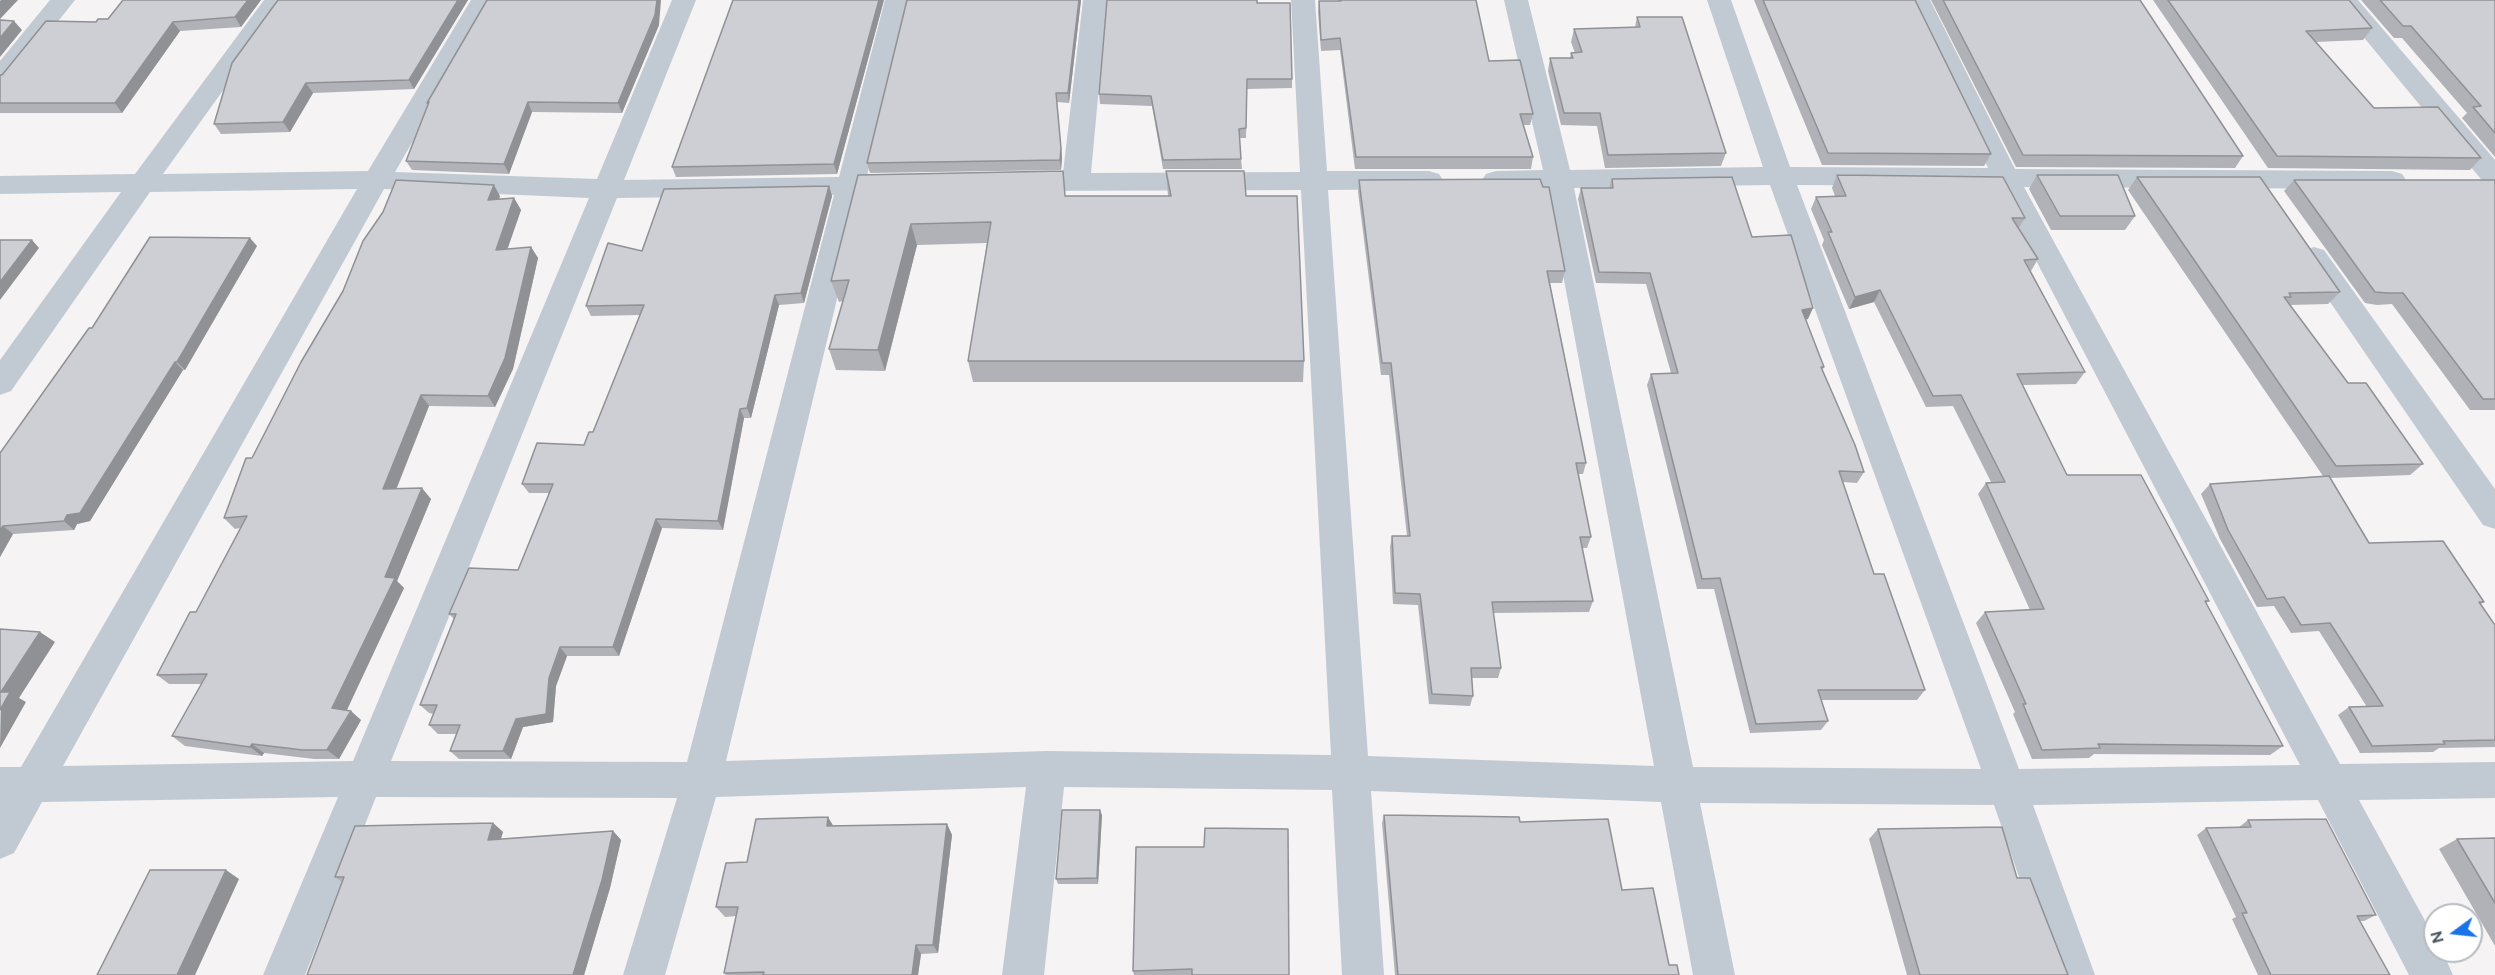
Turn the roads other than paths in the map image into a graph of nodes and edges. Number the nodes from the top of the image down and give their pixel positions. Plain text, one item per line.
1 (63, 0) edge
2 (276, 0) edge
3 (483, 0) edge
4 (684, 0) edge
5 (897, 0) edge
6 (1095, 0) edge
7 (1303, 0) edge
8 (1516, 0) edge
9 (1719, 0) edge
10 (1918, 0) edge
11 (2345, 0) edge
12 (0, 76) edge
13 (2239, 149) edge
14 (1780, 176) junction
15 (2005, 176) junction
16 (1316, 179) junction
17 (2259, 179) junction
18 (2495, 179) edge
19 (376, 180) junction
20 (1559, 180) junction
21 (2412, 180) edge
22 (1076, 181) junction
23 (2460, 181) edge
24 (993, 183) edge
25 (921, 184) edge
26 (0, 185) edge
27 (141, 185) junction
28 (849, 186) junction
29 (606, 189) junction
30 (2279, 208) edge
31 (2299, 237) edge
32 (0, 383) edge
33 (2495, 515) edge
34 (1047, 768) junction
35 (1351, 773) junction
36 (365, 779) junction
37 (702, 780) junction
38 (2495, 780) edge
39 (2330, 781) junction
40 (16, 784) edge
41 (1677, 785) junction
42 (2007, 787) junction
43 (0, 840) edge
44 (284, 975) edge
45 (644, 975) edge
46 (1023, 975) edge
47 (1363, 975) edge
48 (1714, 975) edge
49 (2074, 975) edge
50 (2432, 975) edge

1 - 12 street
2 - 27 street
3 - 19 street
4 - 29 street
5 - 28 street
6 - 22 street
7 - 16 street
8 - 20 street
9 - 14 street
10 - 15 street
11 - 18 street
13 - 17 street
14 - 15 street
14 - 20 street
14 - 42 street
15 - 17 street
15 - 39 street
16 - 20 street
16 - 22 street
16 - 35 street
17 - 21 street
17 - 30 street
18 - 23 street
19 - 27 street
19 - 29 street
19 - 40 street
20 - 41 street
22 - 24 street
25 - 28 street
26 - 27 street
27 - 32 street
28 - 29 street
28 - 37 street
29 - 36 street
31 - 33 street
34 - 35 street
34 - 37 street
34 - 46 street
35 - 41 street
35 - 47 street
36 - 37 street
36 - 40 street
36 - 44 street
37 - 45 street
38 - 39 street
39 - 42 street
39 - 50 street
40 - 43 street
41 - 42 street
41 - 48 street
42 - 49 street

